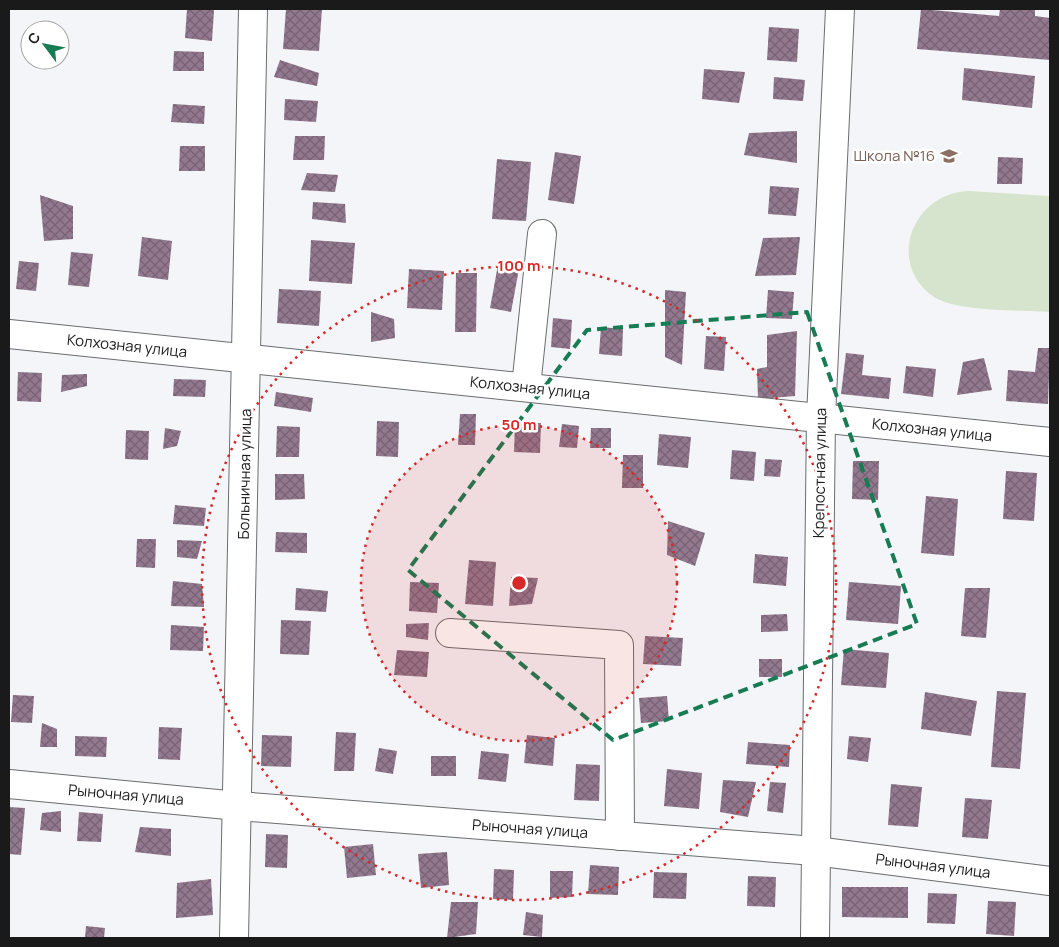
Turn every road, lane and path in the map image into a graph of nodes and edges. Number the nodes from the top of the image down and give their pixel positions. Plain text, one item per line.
1 (253, 9) edge
2 (840, 9) edge
3 (542, 234) dead end
4 (9, 334) edge
5 (247, 359) junction
6 (526, 387) junction
7 (820, 417) junction
8 (1050, 442) edge
9 (450, 633) dead end
10 (9, 784) edge
11 (238, 806) junction
12 (620, 836) junction
13 (815, 851) junction
14 (1050, 881) edge
15 (234, 938) edge
16 (815, 938) edge

1 - 5 street, Больничная улица
2 - 7 street, Крепостная улица
3 - 6 street
4 - 5 street, Колхозная улица
5 - 6 street, Колхозная улица
5 - 11 street, Больничная улица
6 - 7 street, Колхозная улица
7 - 8 street, Колхозная улица
7 - 13 street, Крепостная улица
9 - 12 street
10 - 11 street, Рыночная улица
11 - 12 street, Рыночная улица
11 - 15 street, Больничная улица
12 - 13 street, Рыночная улица
13 - 14 street, Рыночная улица
13 - 16 street, Крепостная улица

